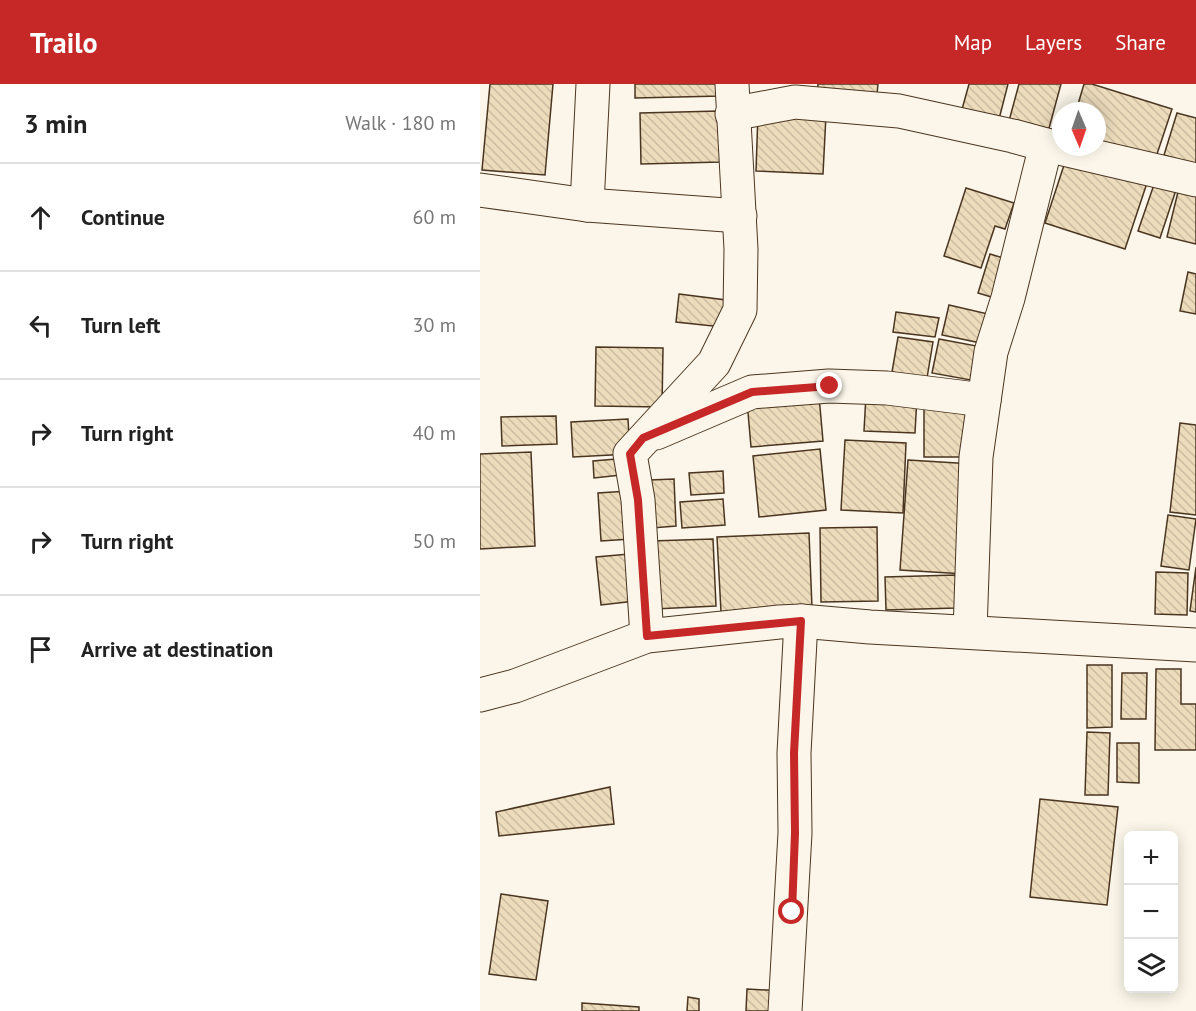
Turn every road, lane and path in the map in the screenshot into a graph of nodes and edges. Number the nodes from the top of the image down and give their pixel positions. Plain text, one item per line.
1 (593, 84) edge
2 (732, 99) edge
3 (1046, 146) junction
4 (1196, 180) edge
5 (480, 190) edge
6 (587, 205) junction
7 (740, 216) junction
8 (984, 400) junction
9 (643, 438) junction
10 (801, 621) junction
11 (970, 632) junction
12 (647, 636) junction
13 (1196, 645) edge
14 (480, 695) edge
15 (785, 1011) edge

1 - 6 street
2 - 3 street
2 - 7 street
3 - 4 street
3 - 8 street
5 - 6 street
6 - 7 street
7 - 9 street
8 - 9 street
8 - 11 street
9 - 12 street
10 - 11 street
10 - 12 street
10 - 15 street
11 - 13 street
12 - 14 street

